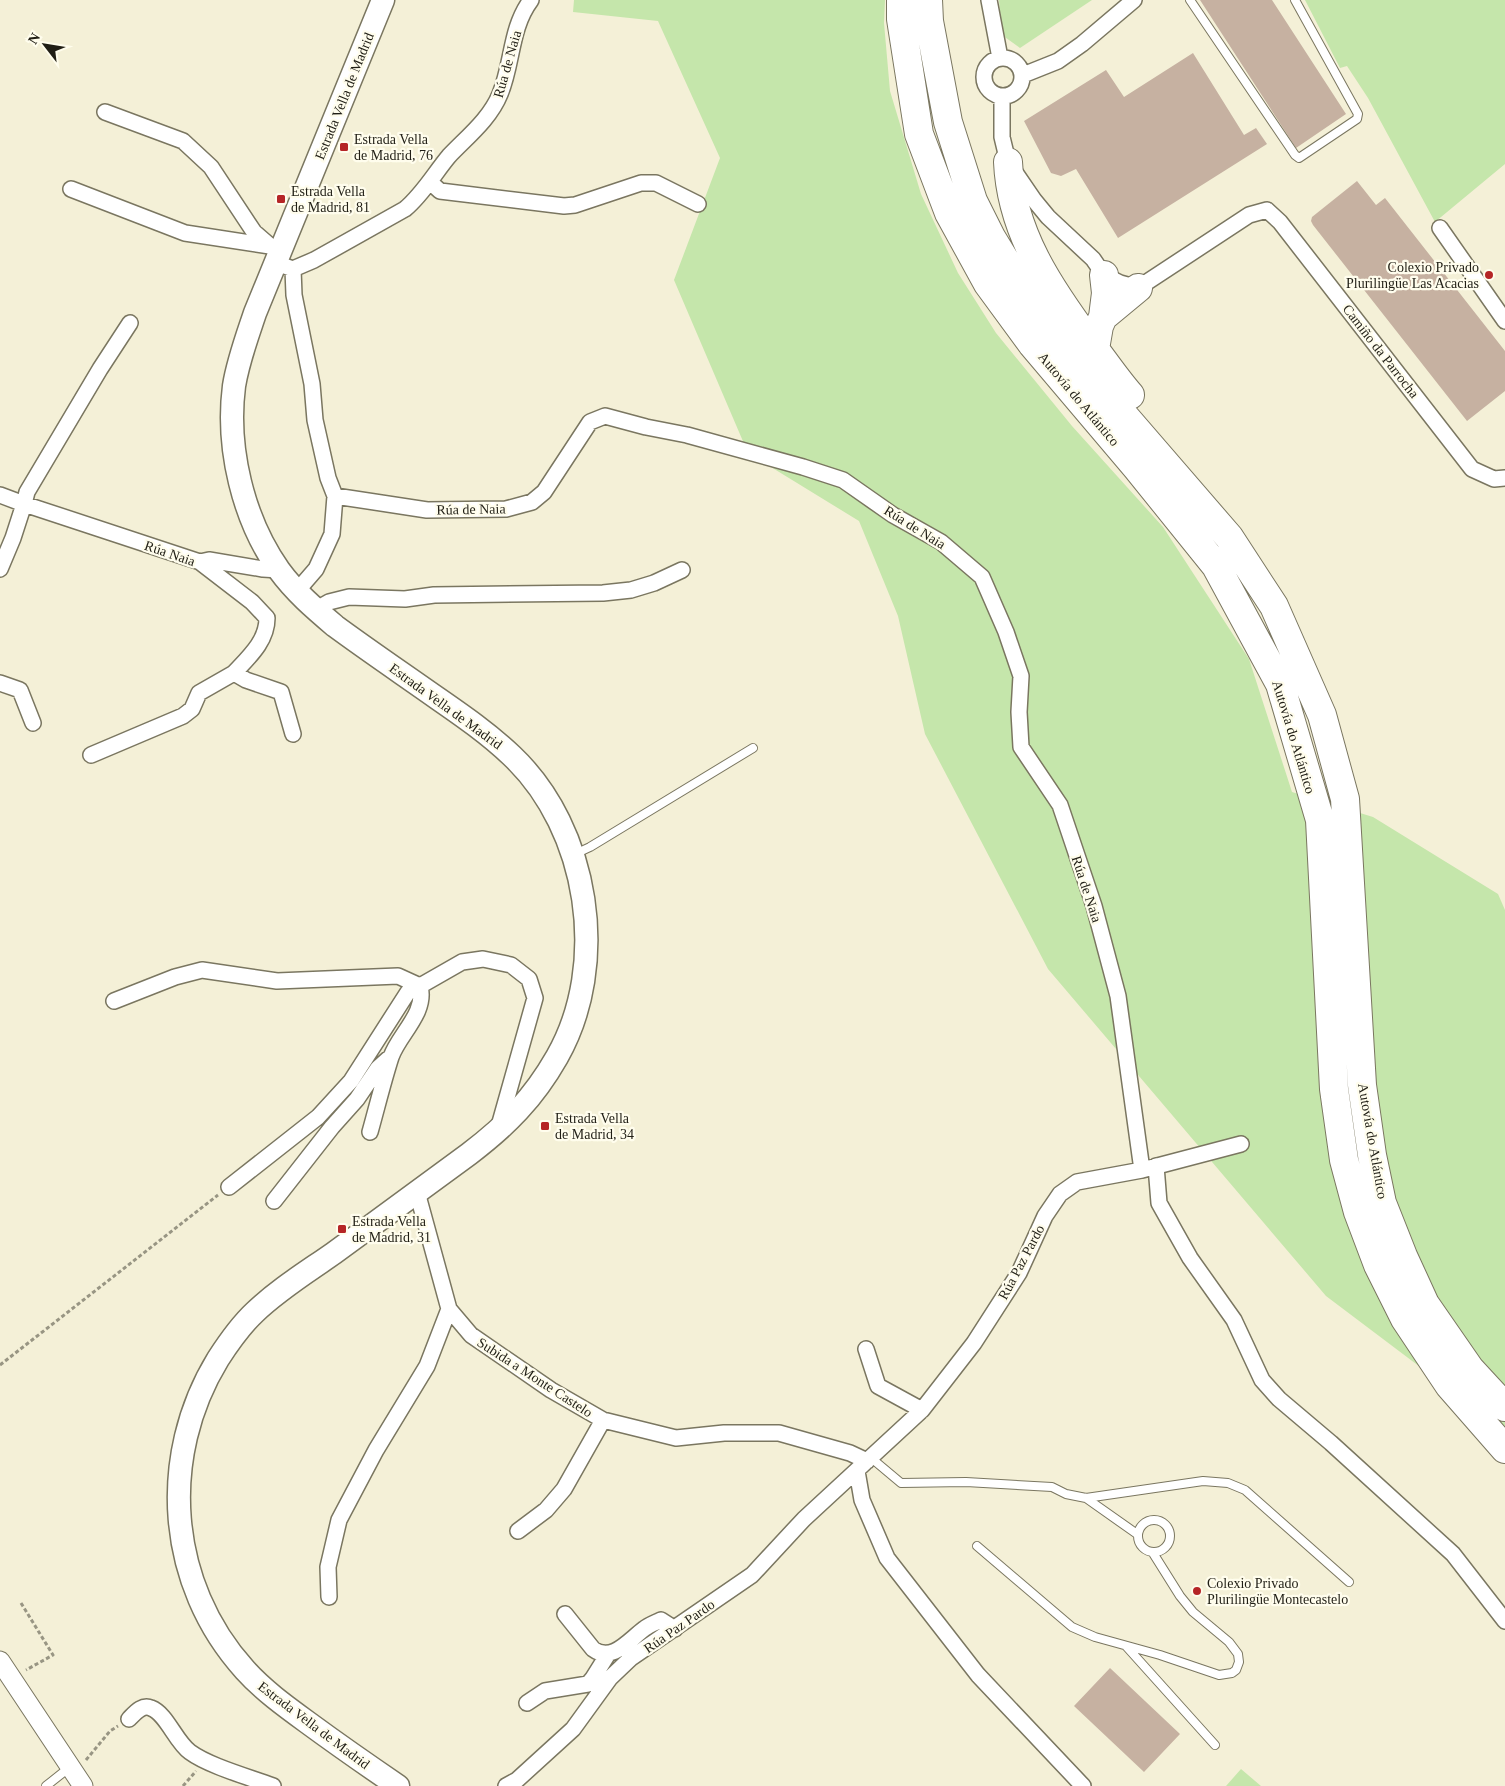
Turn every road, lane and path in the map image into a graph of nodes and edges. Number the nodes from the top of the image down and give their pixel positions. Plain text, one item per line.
1 (383, 0) edge
2 (531, 0) edge
3 (901, 0) edge
4 (928, 0) edge
5 (989, 0) edge
6 (1134, 0) edge
7 (1190, 0) edge
8 (1296, 0) edge
9 (1000, 58) junction
10 (1023, 75) junction
11 (1002, 97) junction
12 (105, 112) dead end
13 (1008, 162) junction
14 (430, 182) junction
15 (71, 189) dead end
16 (698, 204) dead end
17 (1440, 228) dead end
18 (280, 257) junction
19 (1104, 275) junction
20 (1138, 288) junction
21 (1103, 317) junction
22 (1505, 321) edge
23 (130, 323) dead end
24 (1095, 349) junction
25 (1505, 478) edge
26 (0, 495) edge
27 (335, 496) junction
28 (24, 504) junction
29 (200, 562) junction
30 (0, 569) edge
31 (279, 570) junction
32 (682, 570) dead end
33 (297, 591) junction
34 (315, 610) junction
35 (234, 673) junction
36 (0, 683) edge
37 (1322, 715) junction
38 (33, 723) dead end
39 (293, 734) dead end
40 (753, 748) dead end
41 (91, 755) dead end
42 (573, 855) junction
43 (420, 986) junction
44 (114, 1001) dead end
45 (392, 1054) junction
46 (370, 1132) dead end
47 (496, 1133) junction
48 (1241, 1144) dead end
49 (1149, 1168) junction
50 (229, 1187) joint
51 (417, 1192) junction
52 (274, 1201) dead end
53 (449, 1309) junction
54 (866, 1349) dead end
55 (0, 1365) edge
56 (1505, 1407) edge
57 (922, 1410) junction
58 (603, 1420) junction
59 (1505, 1449) edge
60 (865, 1463) junction
61 (1086, 1498) junction
62 (518, 1531) dead end
63 (1137, 1534) junction
64 (977, 1546) dead end
65 (1153, 1553) junction
66 (1350, 1582) dead end
67 (329, 1597) dead end
68 (21, 1603) dead end
69 (565, 1614) dead end
70 (1505, 1621) edge
71 (675, 1629) junction
72 (1126, 1646) junction
73 (608, 1654) junction
74 (0, 1660) edge
75 (25, 1670) dead end
76 (527, 1703) dead end
77 (129, 1719) joint
78 (1215, 1745) dead end
79 (78, 1764) junction
80 (517, 1784) edge
81 (46, 1786) edge
82 (83, 1786) edge
83 (273, 1786) edge
84 (398, 1786) edge
85 (1083, 1786) edge

1 - 18 main road, Estrada Vella de Madrid
2 - 14 street, Rúa de Naia
3 - 59 highway, Autovía do Atlántico
4 - 37 highway, Autovía do Atlántico
5 - 9 street
6 - 10 street
7 - 8 lane
9 - 10 street
9 - 11 street
10 - 11 street
11 - 13 street
12 - 18 street
13 - 19 street
13 - 24 highway
14 - 16 street
14 - 18 street, Rúa de Naia
15 - 18 street
17 - 22 street
18 - 27 street
18 - 31 main road, Estrada Vella de Madrid
19 - 20 street
19 - 21 highway
20 - 21 highway
20 - 25 street, Camiño da Parrocha
21 - 24 highway
23 - 28 street
24 - 37 highway
26 - 28 street, Rúa Naia
27 - 33 street
27 - 49 street, Rúa de Naia
28 - 29 street, Rúa Naia
28 - 30 street
29 - 31 street
29 - 35 street, Rúa Naia
31 - 33 main road, Estrada Vella de Madrid
32 - 34 street
33 - 34 main road, Estrada Vella de Madrid
34 - 42 main road, Estrada Vella de Madrid
35 - 39 street
35 - 41 street, Rúa Naia
36 - 38 street
37 - 56 highway, Autovía do Atlántico
40 - 42 lane
42 - 47 main road, Estrada Vella de Madrid
43 - 44 street
43 - 45 street
43 - 47 street
43 - 50 street
45 - 46 street
45 - 52 street
47 - 51 main road, Estrada Vella de Madrid
48 - 49 street, Rúa Paz Pardo
49 - 57 street, Rúa Paz Pardo
49 - 70 street, Rúa de Naia
50 - 55 path
51 - 53 street, Subida a Monte Castelo
51 - 84 main road, Estrada Vella de Madrid
53 - 58 street, Subida a Monte Castelo
53 - 67 street
54 - 57 street
57 - 60 street, Rúa Paz Pardo
58 - 60 street, Subida a Monte Castelo
58 - 62 street
60 - 61 lane
60 - 71 street, Rúa Paz Pardo
60 - 85 street
61 - 63 lane
61 - 66 lane
63 - 65 lane
63 - 65 lane
64 - 72 lane
65 - 72 lane
68 - 75 path
69 - 73 street
71 - 73 street
71 - 80 street, Rúa Paz Pardo
72 - 78 lane
73 - 76 street
74 - 79 street
77 - 79 path
77 - 83 street
79 - 81 lane
79 - 82 street

